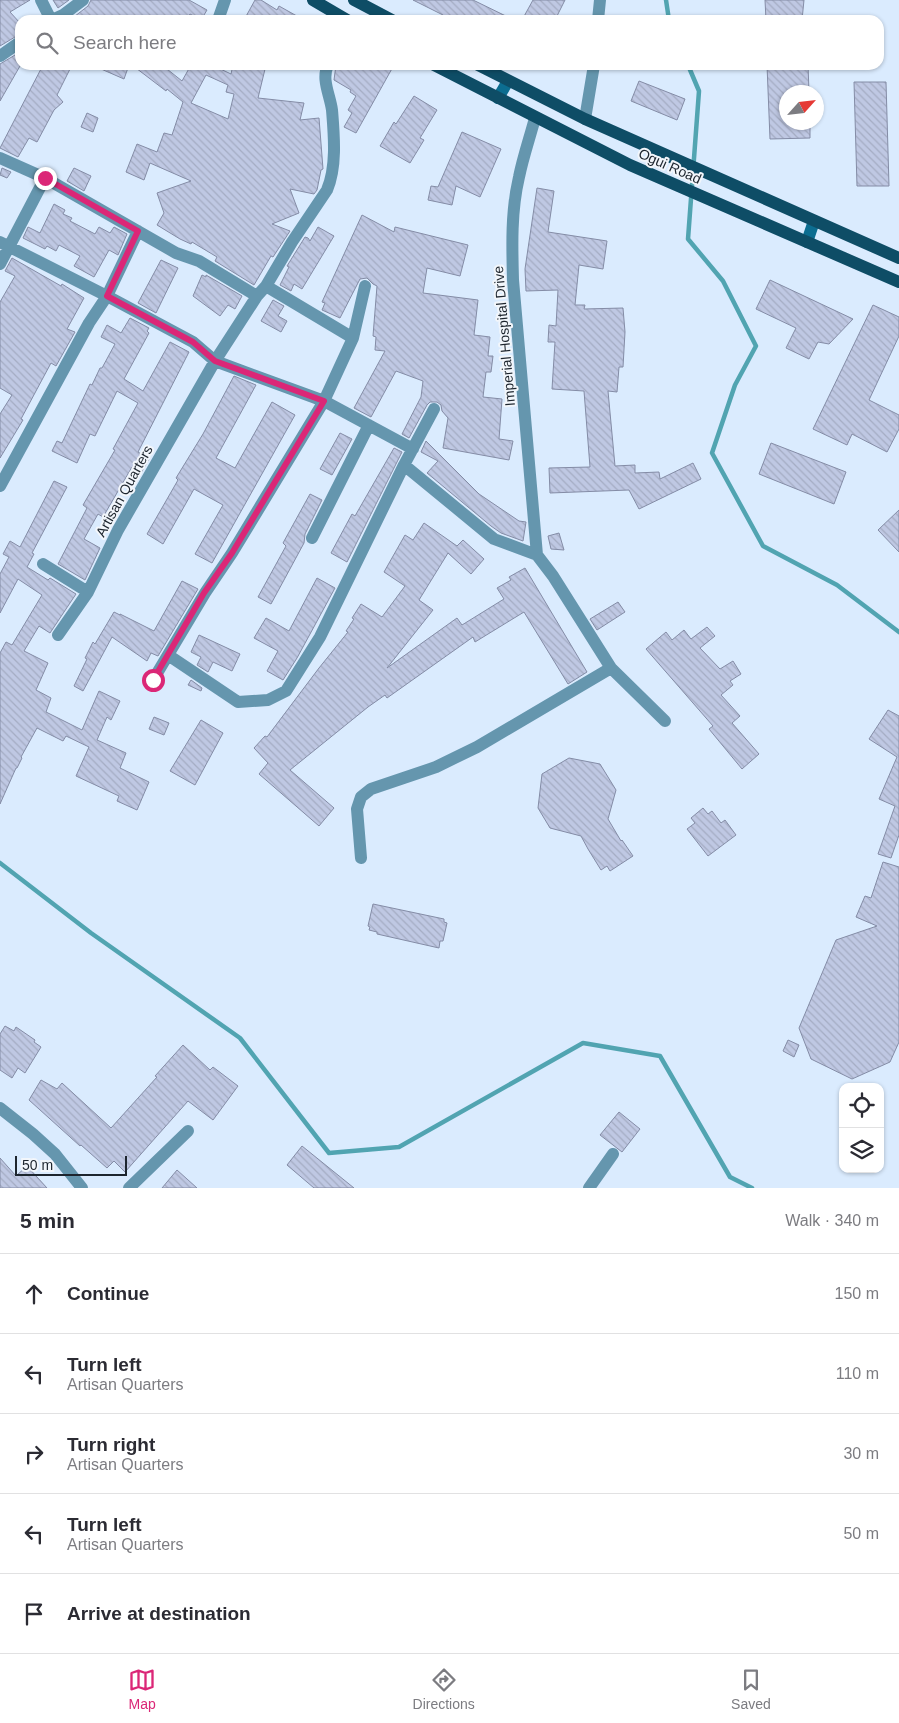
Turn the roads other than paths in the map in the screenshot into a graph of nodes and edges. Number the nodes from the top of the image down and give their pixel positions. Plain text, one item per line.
1 (40, 0) edge
2 (83, 0) edge
3 (225, 0) edge
4 (313, 0) edge
5 (354, 0) edge
6 (600, 0) edge
7 (48, 15) edge
8 (62, 15) edge
9 (220, 15) edge
10 (338, 15) edge
11 (382, 15) edge
12 (598, 15) edge
13 (15, 46) edge
14 (0, 56) edge
15 (326, 70) edge
16 (444, 70) edge
17 (487, 70) edge
18 (593, 70) edge
19 (508, 81) junction
20 (498, 98) junction
21 (535, 118) junction
22 (585, 119) junction
23 (0, 158) edge
24 (45, 178) junction
25 (814, 221) junction
26 (138, 231) junction
27 (807, 242) junction
28 (5, 244) edge
29 (899, 258) edge
30 (0, 264) edge
31 (899, 282) edge
32 (266, 286) junction
33 (365, 286) dead end
34 (107, 296) junction
35 (257, 296) junction
36 (353, 338) junction
37 (215, 361) junction
38 (324, 401) junction
39 (434, 409) dead end
40 (369, 426) junction
41 (413, 449) junction
42 (404, 465) junction
43 (1, 481) edge
44 (312, 538) dead end
45 (537, 555) junction
46 (43, 564) dead end
47 (88, 592) junction
48 (58, 635) dead end
49 (168, 655) junction
50 (611, 668) junction
51 (153, 680) dead end
52 (665, 721) dead end
53 (361, 858) dead end
54 (0, 1108) edge
55 (188, 1131) dead end
56 (613, 1154) dead end
57 (82, 1188) edge
58 (129, 1188) edge
59 (589, 1188) edge

1 - 7 street
2 - 8 street
3 - 9 street
4 - 10 main road
5 - 11 main road
6 - 12 street
13 - 14 street
15 - 32 street, Artisan Quarters
16 - 20 main road, Ogui Road
17 - 19 main road, Ogui Road
18 - 22 street
19 - 20 main road
19 - 22 main road, Ogui Road
20 - 21 main road, Ogui Road
21 - 27 main road, Ogui Road
21 - 45 street, Imperial Hospital Drive
22 - 25 main road, Ogui Road
23 - 24 street
24 - 26 street
24 - 28 street
25 - 27 main road
25 - 29 main road, Ogui Road
26 - 34 street
26 - 35 street
27 - 31 main road, Ogui Road
28 - 30 street
28 - 34 street
32 - 35 street, Artisan Quarters
32 - 36 street
33 - 36 street
34 - 37 street
34 - 43 street
35 - 37 street, Artisan Quarters
36 - 38 street
37 - 38 street
37 - 47 street, Artisan Quarters
38 - 40 street
38 - 49 street
39 - 41 street
40 - 41 street
40 - 44 street
41 - 42 street
42 - 45 street
42 - 49 street
45 - 50 street
46 - 47 street
47 - 48 street, Artisan Quarters
49 - 51 street
50 - 52 street
50 - 53 street
54 - 57 street
55 - 58 street
56 - 59 street

